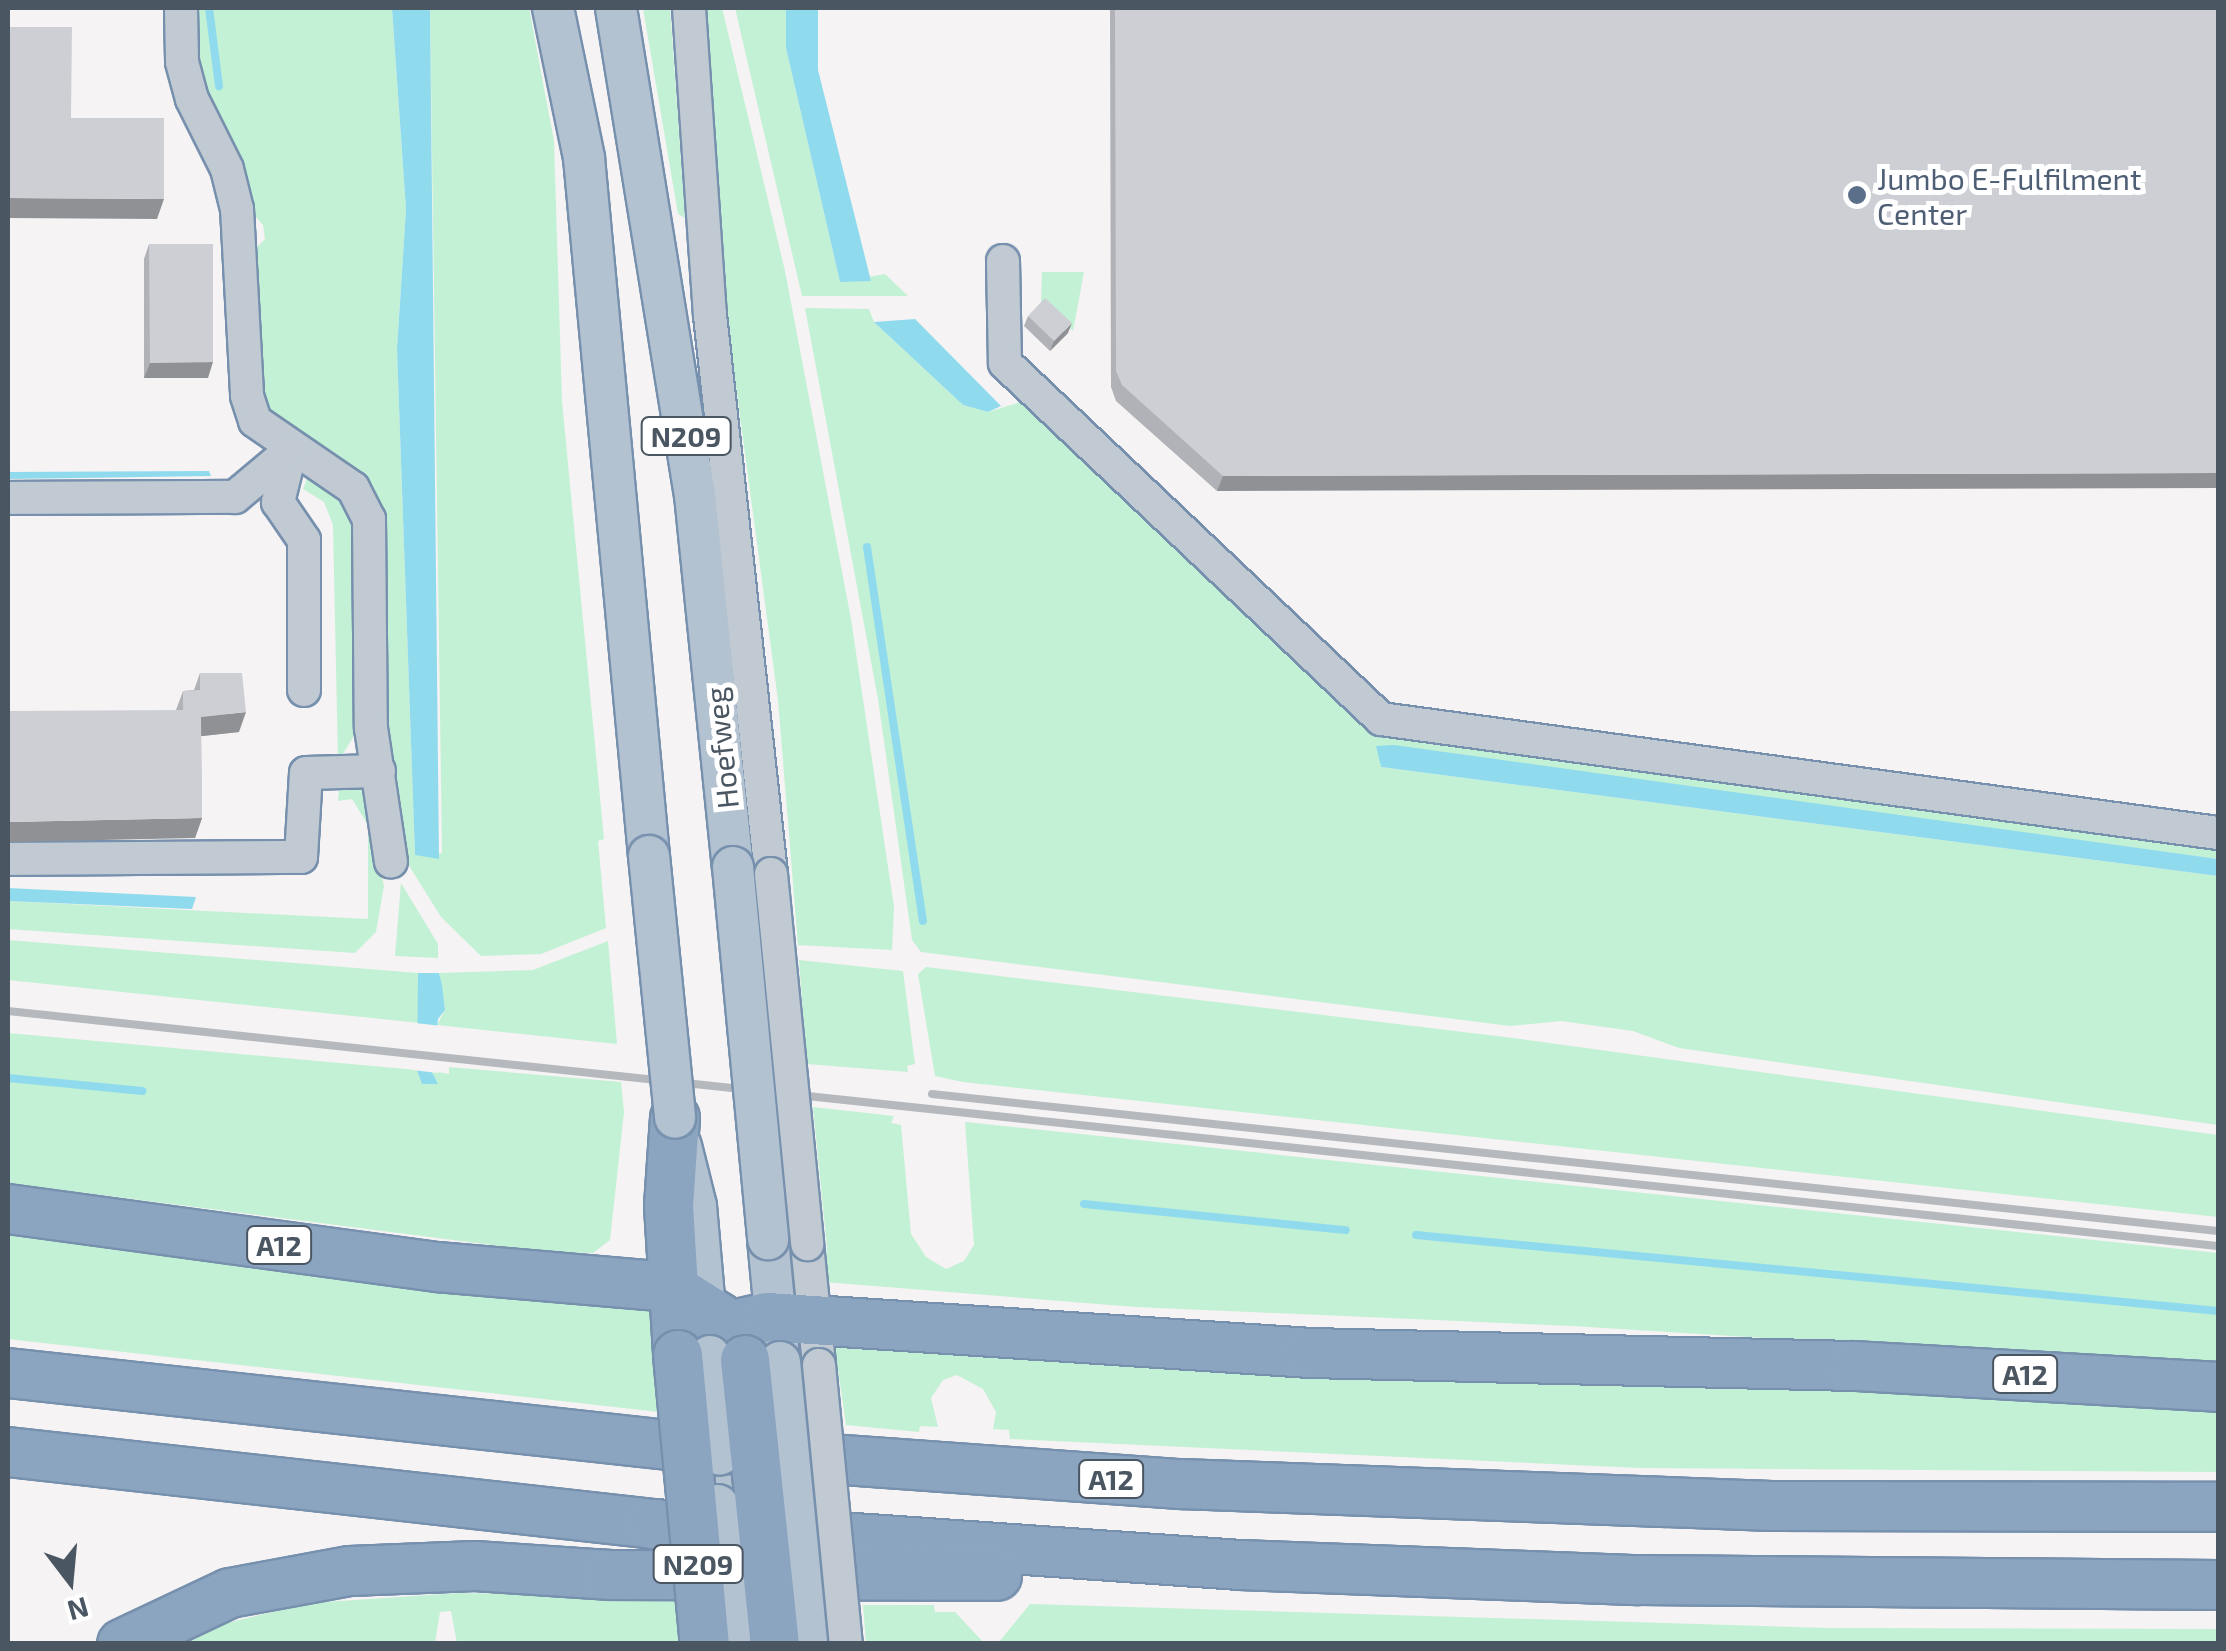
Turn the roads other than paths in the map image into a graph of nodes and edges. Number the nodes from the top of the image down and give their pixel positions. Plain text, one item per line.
1 (181, 8) edge
2 (553, 8) edge
3 (616, 8) edge
4 (689, 8) edge
5 (1002, 261) dead end
6 (291, 450) junction
7 (8, 498) edge
8 (304, 690) dead end
9 (379, 771) junction
10 (2218, 833) edge
11 (8, 859) edge
12 (392, 862) dead end
13 (752, 871) junction
14 (675, 1118) joint
15 (8, 1209) edge
16 (671, 1230) junction
17 (604, 1283) junction
18 (740, 1337) junction
19 (8, 1373) edge
20 (2218, 1387) edge
21 (8, 1452) edge
22 (812, 1494) junction
23 (2218, 1507) edge
24 (1240, 1565) junction
25 (2218, 1585) edge
26 (122, 1644) edge
27 (705, 1644) edge
28 (732, 1644) edge
29 (775, 1644) edge
30 (807, 1644) edge
31 (846, 1644) edge

1 - 6 street
2 - 14 main road, N209, bridge
3 - 13 main road, Hoefweg / N209
4 - 13 street, Hoefweg
5 - 10 street
6 - 7 street
6 - 8 street
6 - 9 street
9 - 11 street
9 - 12 street
13 - 18 main road, Hoefweg / N209, bridge
14 - 16 highway, N209
15 - 17 highway, A12
16 - 17 highway, N209
16 - 18 highway, N209
17 - 18 highway, A12
18 - 20 highway, A12
18 - 22 main road, Hoefweg / N209, bridge
18 - 27 highway, N209, bridge
18 - 28 main road, Hoefweg / N209, bridge
18 - 29 highway, N209, bridge
19 - 23 highway, A12
21 - 24 highway
22 - 30 main road, N209, bridge
22 - 31 street, bridge
24 - 25 highway
24 - 26 highway

